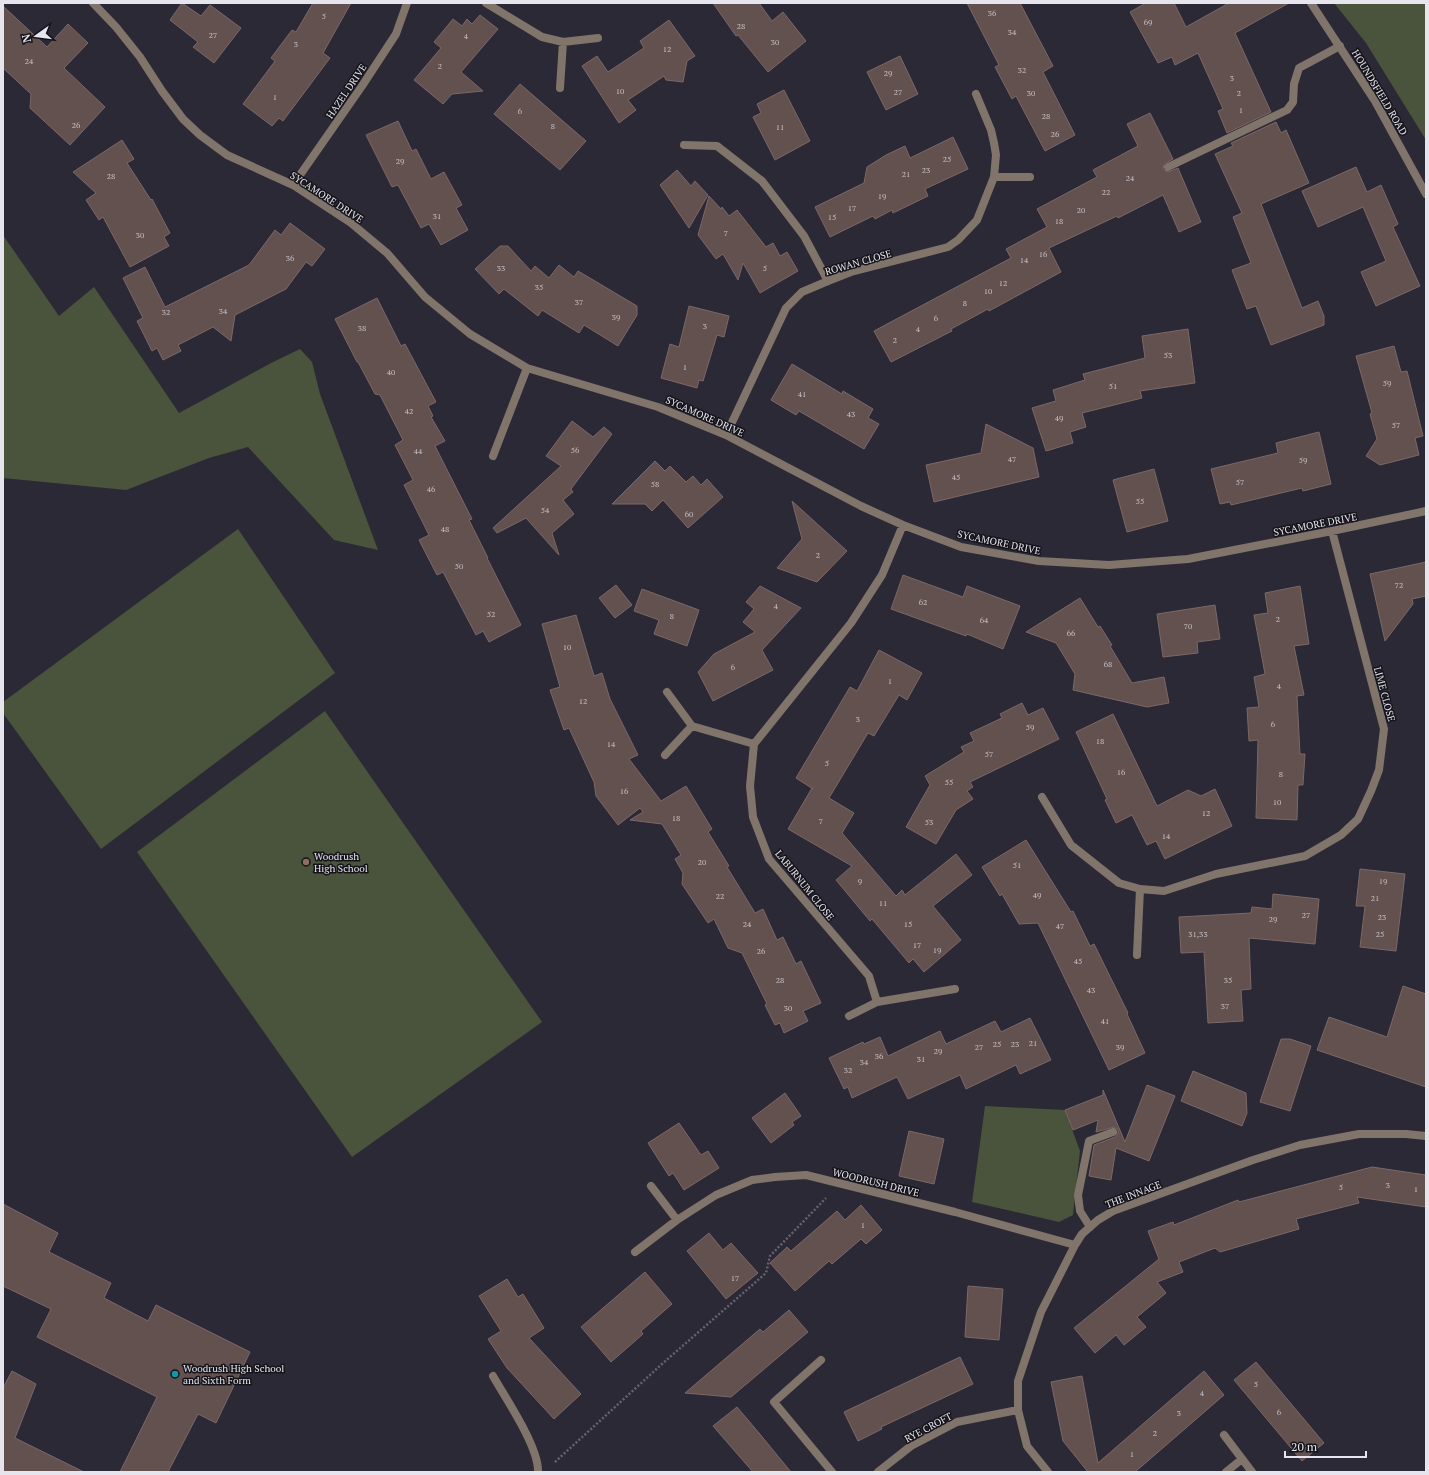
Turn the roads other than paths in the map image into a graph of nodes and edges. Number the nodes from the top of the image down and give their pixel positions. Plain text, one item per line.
1 (93, 3) edge
2 (406, 3) edge
3 (486, 3) edge
4 (1311, 3) edge
5 (598, 38) dead end
6 (563, 42) junction
7 (1340, 46) junction
8 (560, 88) dead end
9 (976, 94) dead end
10 (684, 145) dead end
11 (1168, 167) dead end
12 (994, 178) junction
13 (1030, 178) dead end
14 (293, 185) junction
15 (1426, 194) edge
16 (828, 281) junction
17 (527, 368) junction
18 (726, 435) junction
19 (493, 456) dead end
20 (1426, 511) edge
21 (903, 525) junction
22 (1332, 531) junction
23 (667, 692) dead end
24 (692, 726) junction
25 (754, 744) junction
26 (665, 754) dead end
27 (1042, 796) dead end
28 (1140, 889) junction
29 (1137, 955) dead end
30 (955, 989) dead end
31 (877, 1002) junction
32 (849, 1016) dead end
33 (1113, 1132) dead end
34 (1426, 1136) edge
35 (651, 1186) dead end
36 (677, 1220) junction
37 (1090, 1227) junction
38 (1075, 1245) junction
39 (635, 1252) dead end
40 (821, 1360) dead end
41 (493, 1376) dead end
42 (1018, 1410) junction
43 (1224, 1435) dead end
44 (1242, 1459) junction
45 (538, 1472) edge
46 (832, 1472) edge
47 (878, 1472) edge
48 (1048, 1472) edge
49 (1226, 1472) edge
50 (1252, 1472) edge

1 - 14 street, SYCAMORE DRIVE
2 - 14 street, HAZEL DRIVE
3 - 6 street
4 - 7 street, HOUNDSFIELD ROAD
5 - 6 street
6 - 8 street
7 - 11 street
7 - 15 street, HOUNDSFIELD ROAD
9 - 12 street, ROWAN CLOSE
10 - 16 street
12 - 13 street
12 - 16 street, ROWAN CLOSE
14 - 17 street, SYCAMORE DRIVE
16 - 18 street, ROWAN CLOSE
17 - 18 street, SYCAMORE DRIVE
17 - 19 street
18 - 21 street, SYCAMORE DRIVE
20 - 22 street, SYCAMORE DRIVE
21 - 22 street, SYCAMORE DRIVE
21 - 25 street
22 - 28 street, LIME CLOSE
23 - 24 street
24 - 25 street
24 - 26 street
25 - 31 street, LABURNUM CLOSE
27 - 28 street, LIME CLOSE
28 - 29 street
30 - 31 street
31 - 32 street
33 - 37 street
34 - 37 street, THE INNAGE
35 - 36 street
36 - 38 street, WOODRUSH DRIVE
36 - 39 street, WOODRUSH DRIVE
37 - 38 street, THE INNAGE
38 - 42 street, THE INNAGE
40 - 46 street
41 - 45 street
42 - 47 street, RYE CROFT
42 - 48 street, THE INNAGE
43 - 44 street
44 - 49 street
44 - 50 street

